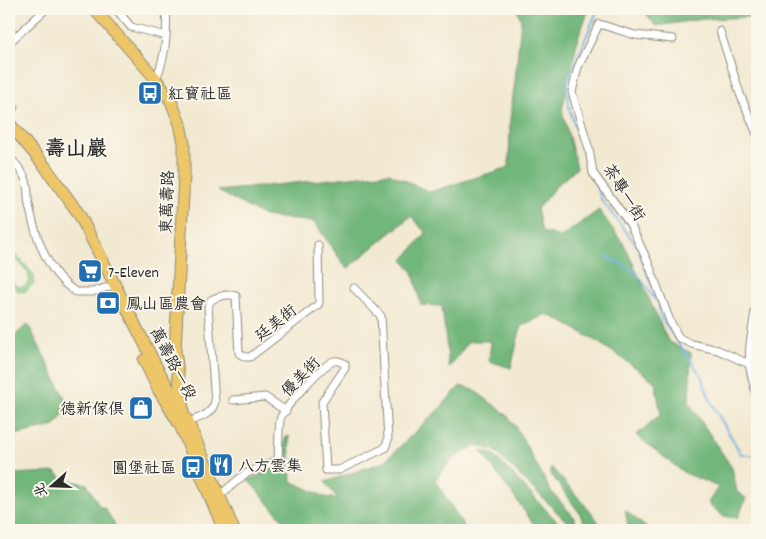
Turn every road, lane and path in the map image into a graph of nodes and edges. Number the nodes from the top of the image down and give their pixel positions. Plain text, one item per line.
1 (46, 9) edge
2 (86, 9) edge
3 (94, 9) edge
4 (116, 9) edge
5 (166, 9) edge
6 (720, 31) dead end
7 (166, 36) junction
8 (673, 39) dead end
9 (9, 45) edge
10 (154, 82) junction
11 (9, 101) edge
12 (9, 112) edge
13 (9, 123) edge
14 (9, 134) edge
15 (757, 134) edge
16 (9, 156) edge
17 (318, 245) dead end
18 (112, 286) junction
19 (354, 288) dead end
20 (757, 307) edge
21 (170, 362) junction
22 (748, 364) junction
23 (157, 368) junction
24 (757, 399) edge
25 (233, 400) dead end
26 (173, 404) junction
27 (286, 411) junction
28 (184, 421) junction
29 (220, 496) junction
30 (224, 530) edge
31 (234, 530) edge

1 - 9 street
2 - 10 main road, 東萬壽路
3 - 10 main road, 東萬壽路
4 - 7 street
5 - 7 street
6 - 15 street
7 - 10 street
8 - 22 street, 茶專一街
10 - 21 main road, 東萬壽路
10 - 28 main road, 東萬壽路
11 - 12 street
13 - 18 main road, 萬壽路一段
14 - 18 main road, 萬壽路一段
16 - 18 street
17 - 28 street, 廷美街
18 - 23 main road, 萬壽路一段
18 - 26 main road, 萬壽路一段
19 - 27 street, 優美街
20 - 22 street
21 - 23 main road
21 - 26 main road, 東萬壽路
22 - 24 street
23 - 26 main road, 萬壽路一段
25 - 27 street
26 - 28 main road
27 - 29 street, 優美街
28 - 29 main road
28 - 30 main road
29 - 31 main road

